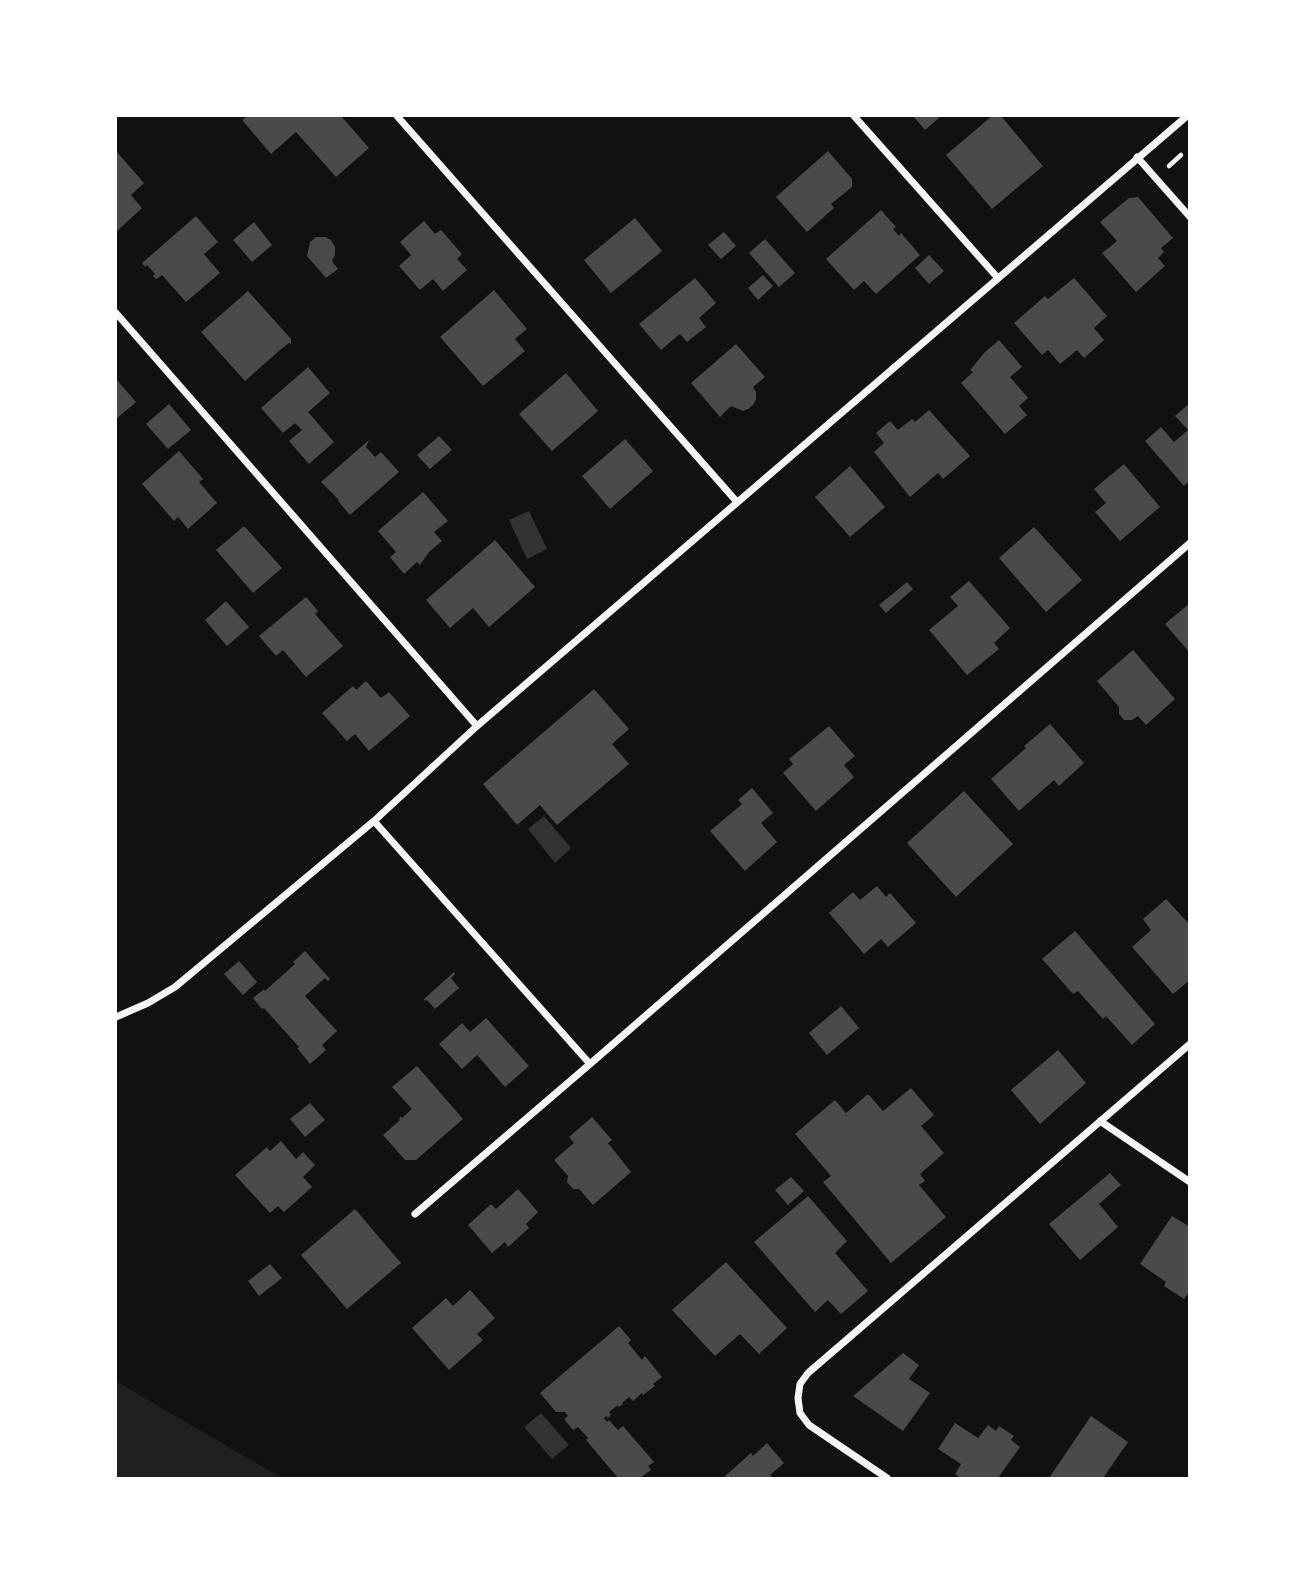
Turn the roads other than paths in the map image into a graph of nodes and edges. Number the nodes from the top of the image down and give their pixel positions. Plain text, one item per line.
1 (397, 116) edge
2 (854, 116) edge
3 (1187, 116) edge
4 (1137, 157) junction
5 (1189, 217) edge
6 (997, 277) junction
7 (116, 313) edge
8 (737, 502) junction
9 (1189, 543) edge
10 (477, 726) junction
11 (374, 821) junction
12 (116, 1017) edge
13 (1189, 1044) edge
14 (590, 1064) junction
15 (1100, 1121) junction
16 (1189, 1182) edge
17 (415, 1214) dead end
18 (887, 1479) edge

1 - 8 street
2 - 6 street
3 - 4 street
4 - 5 street
4 - 6 street
6 - 8 street
7 - 10 street
8 - 10 street
9 - 14 street
10 - 11 street
11 - 12 street
11 - 14 street
13 - 15 street
14 - 17 street
15 - 16 street
15 - 18 street

